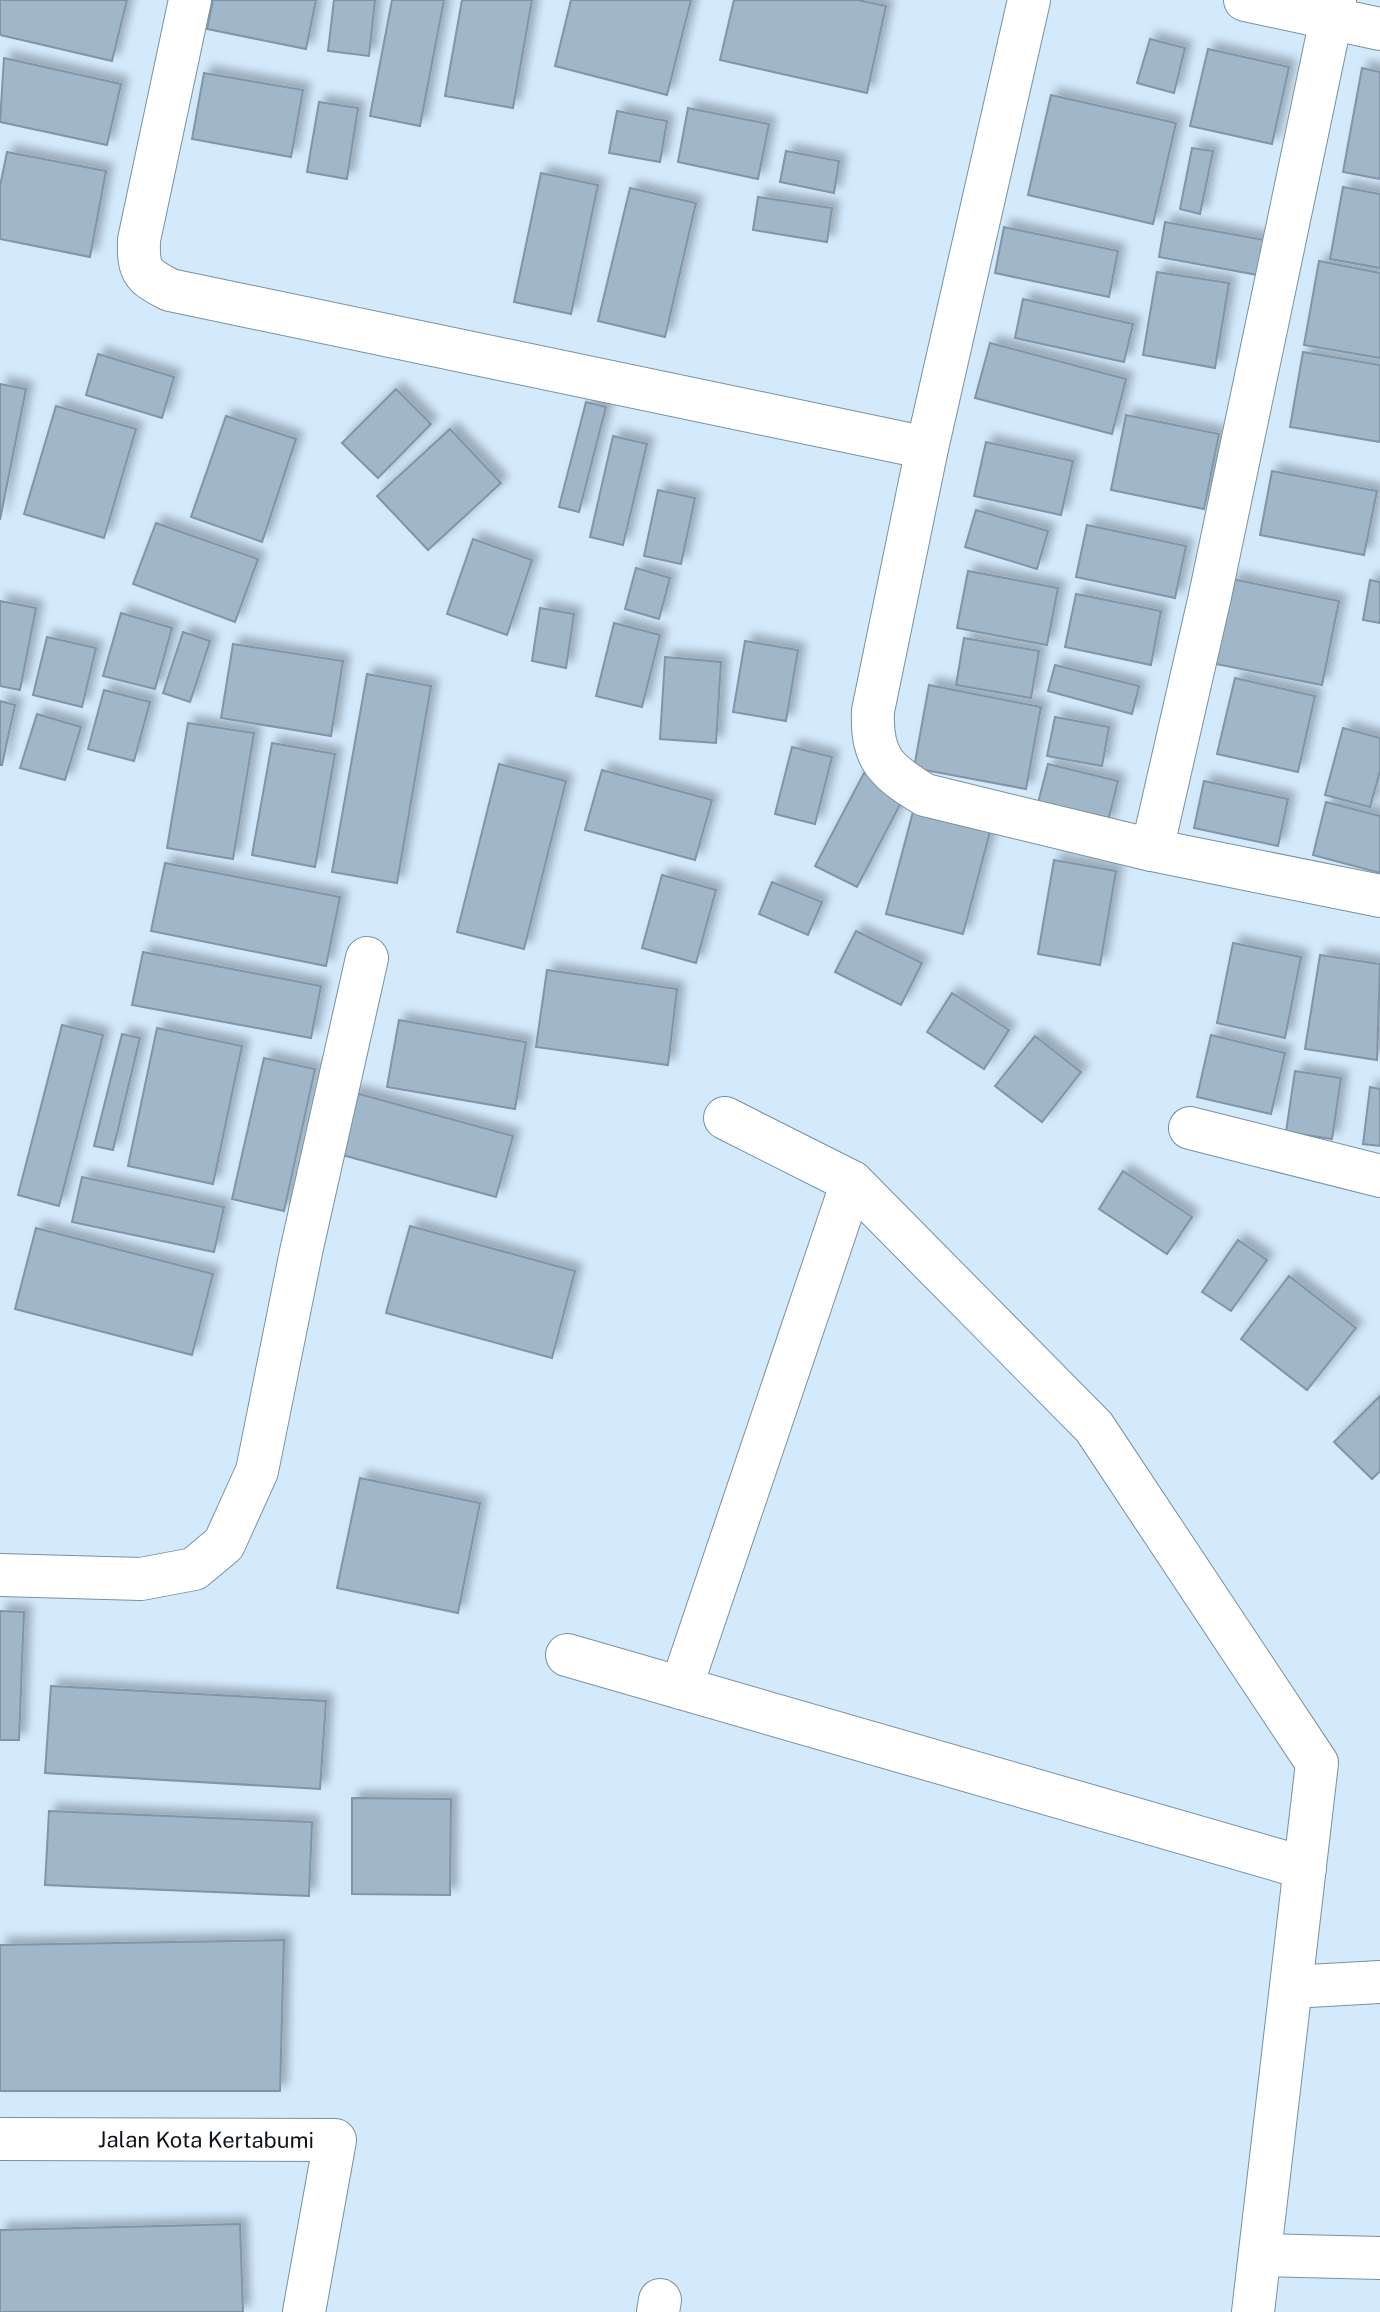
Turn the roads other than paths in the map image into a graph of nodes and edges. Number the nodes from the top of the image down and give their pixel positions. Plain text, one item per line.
1 (190, 0) edge
2 (1029, 0) edge
3 (1245, 0) edge
4 (1332, 9) edge
5 (1380, 29) edge
6 (927, 448) junction
7 (1152, 850) junction
8 (1380, 896) edge
9 (367, 958) dead end
10 (725, 1118) dead end
11 (1190, 1128) dead end
12 (1380, 1176) edge
13 (852, 1182) junction
14 (0, 1575) edge
15 (567, 1655) dead end
16 (681, 1688) junction
17 (1305, 1868) junction
18 (1380, 1982) edge
19 (1291, 1987) junction
20 (0, 2139) edge
21 (1260, 2255) junction
22 (1380, 2258) edge
23 (304, 2312) edge
24 (1253, 2312) edge

1 - 6 street
2 - 6 street
3 - 4 street
4 - 5 street
4 - 7 street
6 - 7 street
7 - 8 street
9 - 14 street
10 - 13 street
11 - 12 street
13 - 16 street
13 - 17 street
15 - 16 street
16 - 17 street
17 - 19 street
18 - 19 street
19 - 21 street
20 - 23 street, Jalan Kota Kertabumi
21 - 22 street
21 - 24 street

